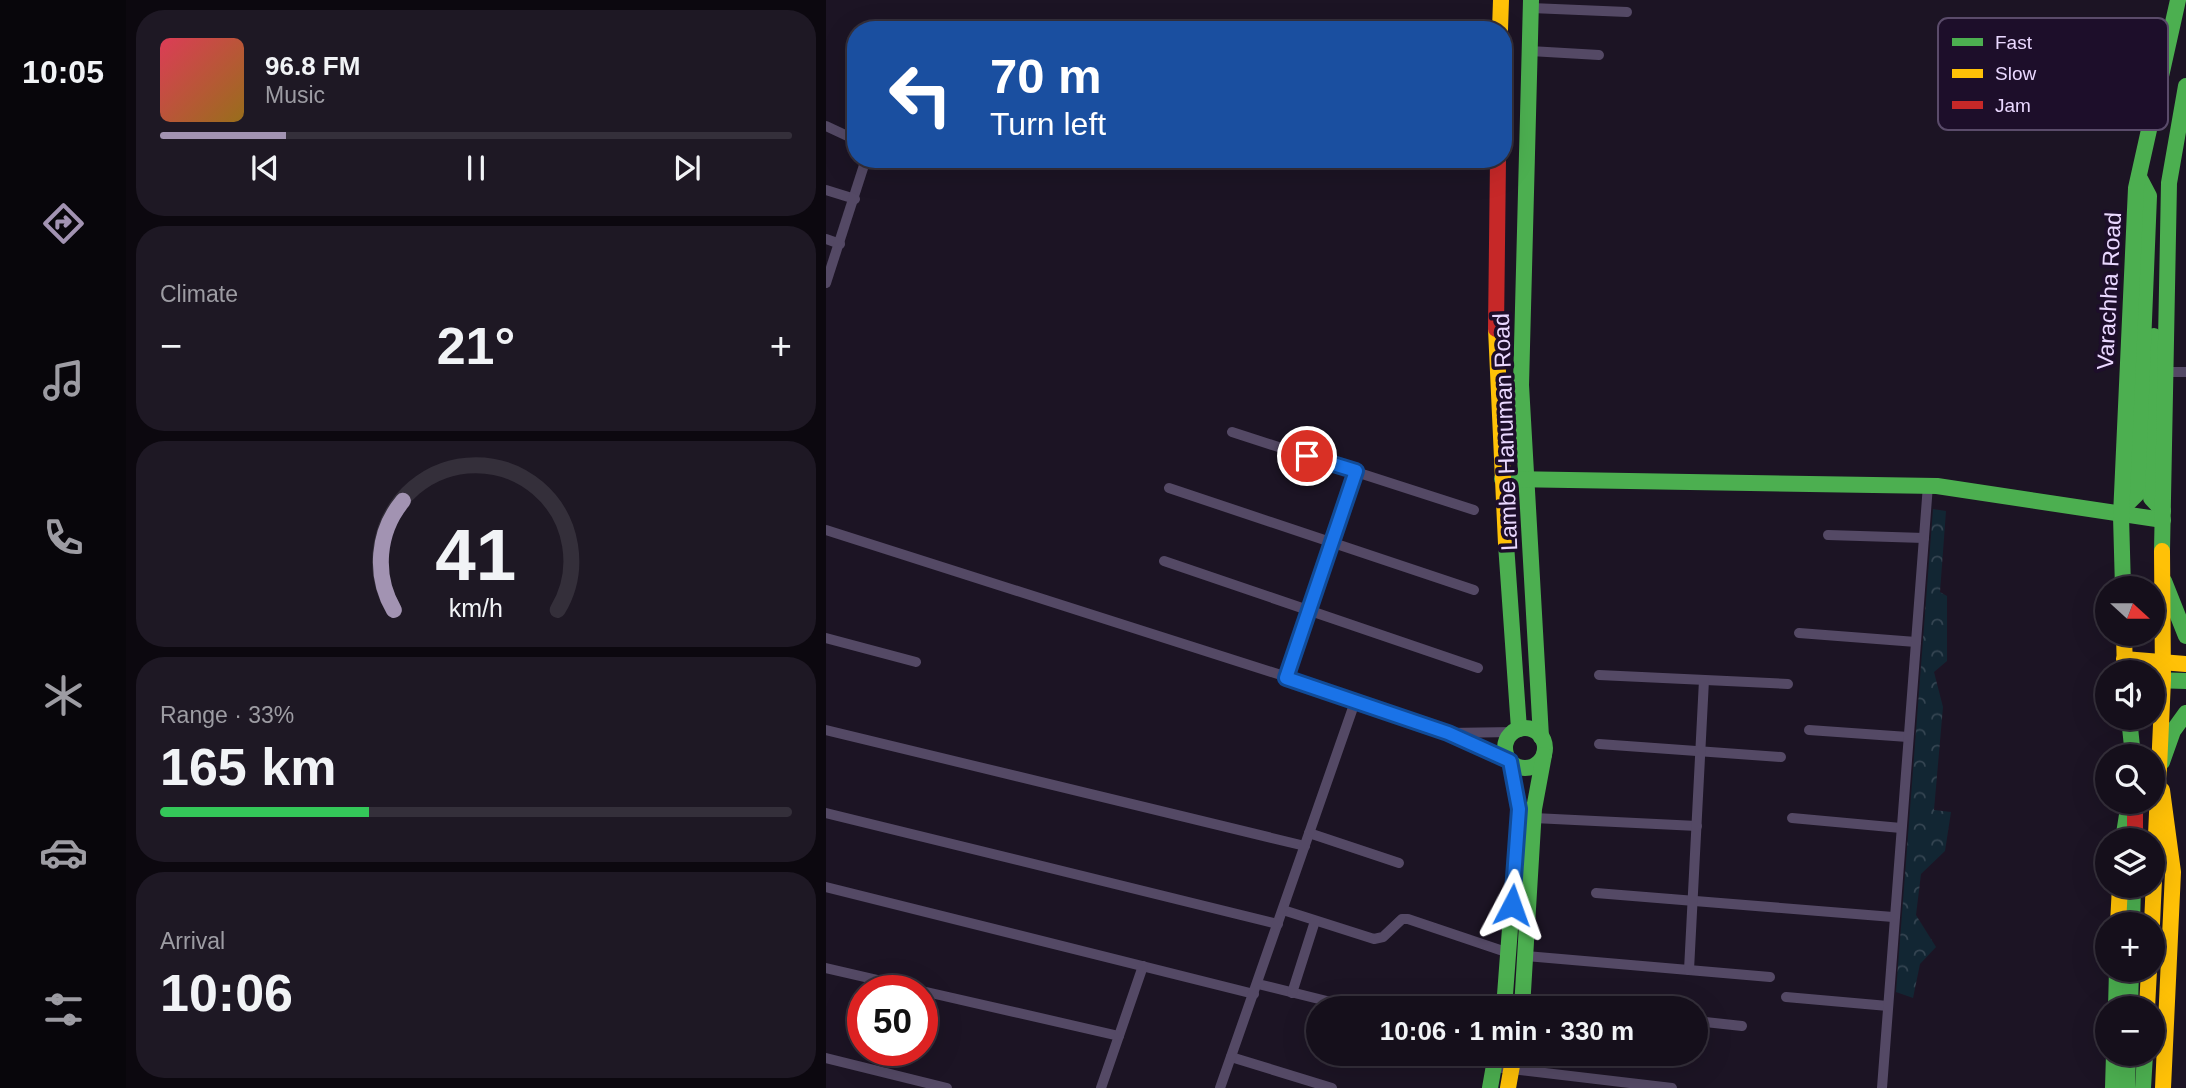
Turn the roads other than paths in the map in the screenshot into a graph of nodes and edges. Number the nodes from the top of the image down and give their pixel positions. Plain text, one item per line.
1 (1501, 0) edge
2 (2178, 0) edge
3 (1531, 4) edge
4 (1627, 12) dead end
5 (1500, 21) edge
6 (2168, 44) edge
7 (1530, 51) junction
8 (1599, 55) dead end
9 (2186, 86) edge
10 (826, 126) edge
11 (2149, 130) edge
12 (847, 135) edge
13 (864, 168) edge
14 (1498, 168) edge
15 (2169, 183) junction
16 (826, 190) edge
17 (855, 199) junction
18 (826, 239) edge
19 (839, 244) junction
20 (826, 283) edge
21 (2165, 372) junction
22 (2186, 372) edge
23 (1233, 432) dead end
24 (1356, 471) junction
25 (1528, 477) junction
26 (1502, 479) junction
27 (1928, 485) junction
28 (1169, 488) dead end
29 (1474, 510) dead end
30 (2121, 513) junction
31 (2163, 516) junction
32 (826, 530) edge
33 (1828, 534) dead end
34 (1924, 538) junction
35 (1332, 542) junction
36 (1164, 561) dead end
37 (2162, 575) junction
38 (2123, 576) edge
39 (1474, 590) dead end
40 (1309, 612) junction
41 (1799, 633) dead end
42 (2186, 636) edge
43 (826, 638) edge
44 (1916, 642) junction
45 (2162, 660) edge
46 (916, 662) dead end
47 (2165, 662) edge
48 (2186, 664) edge
49 (1478, 668) dead end
50 (1599, 675) dead end
51 (1286, 678) junction
52 (1704, 680) junction
53 (2165, 680) edge
54 (2186, 681) edge
55 (1788, 684) dead end
56 (1356, 699) junction
57 (2186, 713) edge
58 (826, 730) edge
59 (1809, 730) dead end
60 (1517, 731) junction
61 (1448, 733) junction
62 (1541, 737) junction
63 (1908, 737) junction
64 (1599, 744) dead end
65 (1701, 751) junction
66 (2165, 754) edge
67 (1544, 755) junction
68 (1781, 757) dead end
69 (1510, 761) junction
70 (2165, 807) edge
71 (826, 813) edge
72 (2157, 814) edge
73 (1534, 818) junction
74 (1792, 818) dead end
75 (1697, 826) junction
76 (1900, 828) junction
77 (1309, 833) junction
78 (1305, 846) junction
79 (1399, 863) dead end
80 (826, 887) edge
81 (1596, 893) dead end
82 (1693, 901) junction
83 (1283, 910) junction
84 (2152, 912) edge
85 (1893, 917) junction
86 (1315, 921) junction
87 (1278, 924) junction
88 (1509, 953) junction
89 (1526, 956) junction
90 (1143, 966) junction
91 (826, 968) edge
92 (1689, 970) junction
93 (855, 975) edge
94 (1770, 977) dead end
95 (1256, 989) junction
96 (1292, 993) junction
97 (938, 995) edge
98 (1306, 996) edge
99 (1505, 996) edge
100 (1523, 996) edge
101 (1786, 997) dead end
102 (1888, 1006) junction
103 (1708, 1022) edge
104 (1742, 1026) dead end
105 (1119, 1036) junction
106 (1231, 1057) junction
107 (826, 1058) edge
108 (1494, 1066) edge
109 (1512, 1066) edge
110 (1529, 1066) edge
111 (2114, 1066) edge
112 (2128, 1066) edge
113 (2144, 1066) edge
114 (1564, 1075) junction
115 (1612, 1084) edge
116 (947, 1088) edge
117 (1101, 1088) edge
118 (1220, 1088) edge
119 (1332, 1088) edge
120 (1490, 1088) edge
121 (1508, 1088) edge
122 (1562, 1088) edge
123 (1672, 1088) edge
124 (1882, 1088) edge
125 (2113, 1088) edge
126 (2127, 1088) edge
127 (2143, 1088) edge
128 (2164, 1088) edge

1 - 5 main road
2 - 6 main road, Varachha Road
3 - 4 street
3 - 7 main road, Lambe Hanuman Road
7 - 8 street
7 - 25 main road, Lambe Hanuman Road
9 - 15 main road
10 - 12 street
11 - 30 main road, Varachha Road
13 - 17 street
14 - 26 main road, Lambe Hanuman Road
15 - 21 main road
15 - 31 main road
16 - 17 street
17 - 19 street
18 - 19 street
19 - 20 street
21 - 22 street
21 - 31 main road
23 - 24 street
24 - 29 street
24 - 35 street
25 - 26 main road
25 - 27 main road
25 - 62 main road, Lambe Hanuman Road
26 - 60 main road, Lambe Hanuman Road
27 - 30 main road
27 - 34 street
28 - 35 street
30 - 31 main road
30 - 38 main road, Varachha Road
31 - 37 main road
32 - 51 street
33 - 34 street
34 - 44 street
35 - 39 street
35 - 40 street
36 - 40 street
37 - 42 main road
37 - 45 main road
40 - 49 street
40 - 51 street
41 - 44 street
43 - 46 street
44 - 63 street
47 - 48 main road
50 - 52 street
51 - 56 street
52 - 55 street
52 - 65 street
53 - 54 main road
56 - 61 street
56 - 77 street
57 - 66 main road
58 - 78 street
59 - 63 street
60 - 61 street
60 - 62 main road
60 - 69 main road
61 - 69 street
62 - 67 main road
63 - 76 street
64 - 65 street
65 - 68 street
65 - 75 street
67 - 69 main road
67 - 73 main road
69 - 88 main road
70 - 128 main road
71 - 87 street
72 - 84 main road
73 - 75 street
73 - 89 main road
74 - 76 street
75 - 82 street
76 - 85 street
77 - 78 street
77 - 79 street
78 - 83 street
80 - 90 street
81 - 82 street
82 - 85 street
82 - 92 street
83 - 86 street
83 - 87 street
85 - 102 street
86 - 88 street
86 - 96 street
87 - 95 street
88 - 99 main road
89 - 92 street
89 - 100 main road
90 - 95 street
90 - 105 street
91 - 93 street
92 - 94 street
95 - 96 street
95 - 106 street
96 - 98 street
97 - 105 street
101 - 102 street
102 - 124 street
103 - 104 street
105 - 117 street
106 - 118 street
106 - 119 street
107 - 116 street
108 - 120 main road
109 - 121 main road
110 - 114 street
111 - 125 main road
112 - 126 main road
113 - 127 main road
114 - 115 street
114 - 122 street
115 - 123 street

